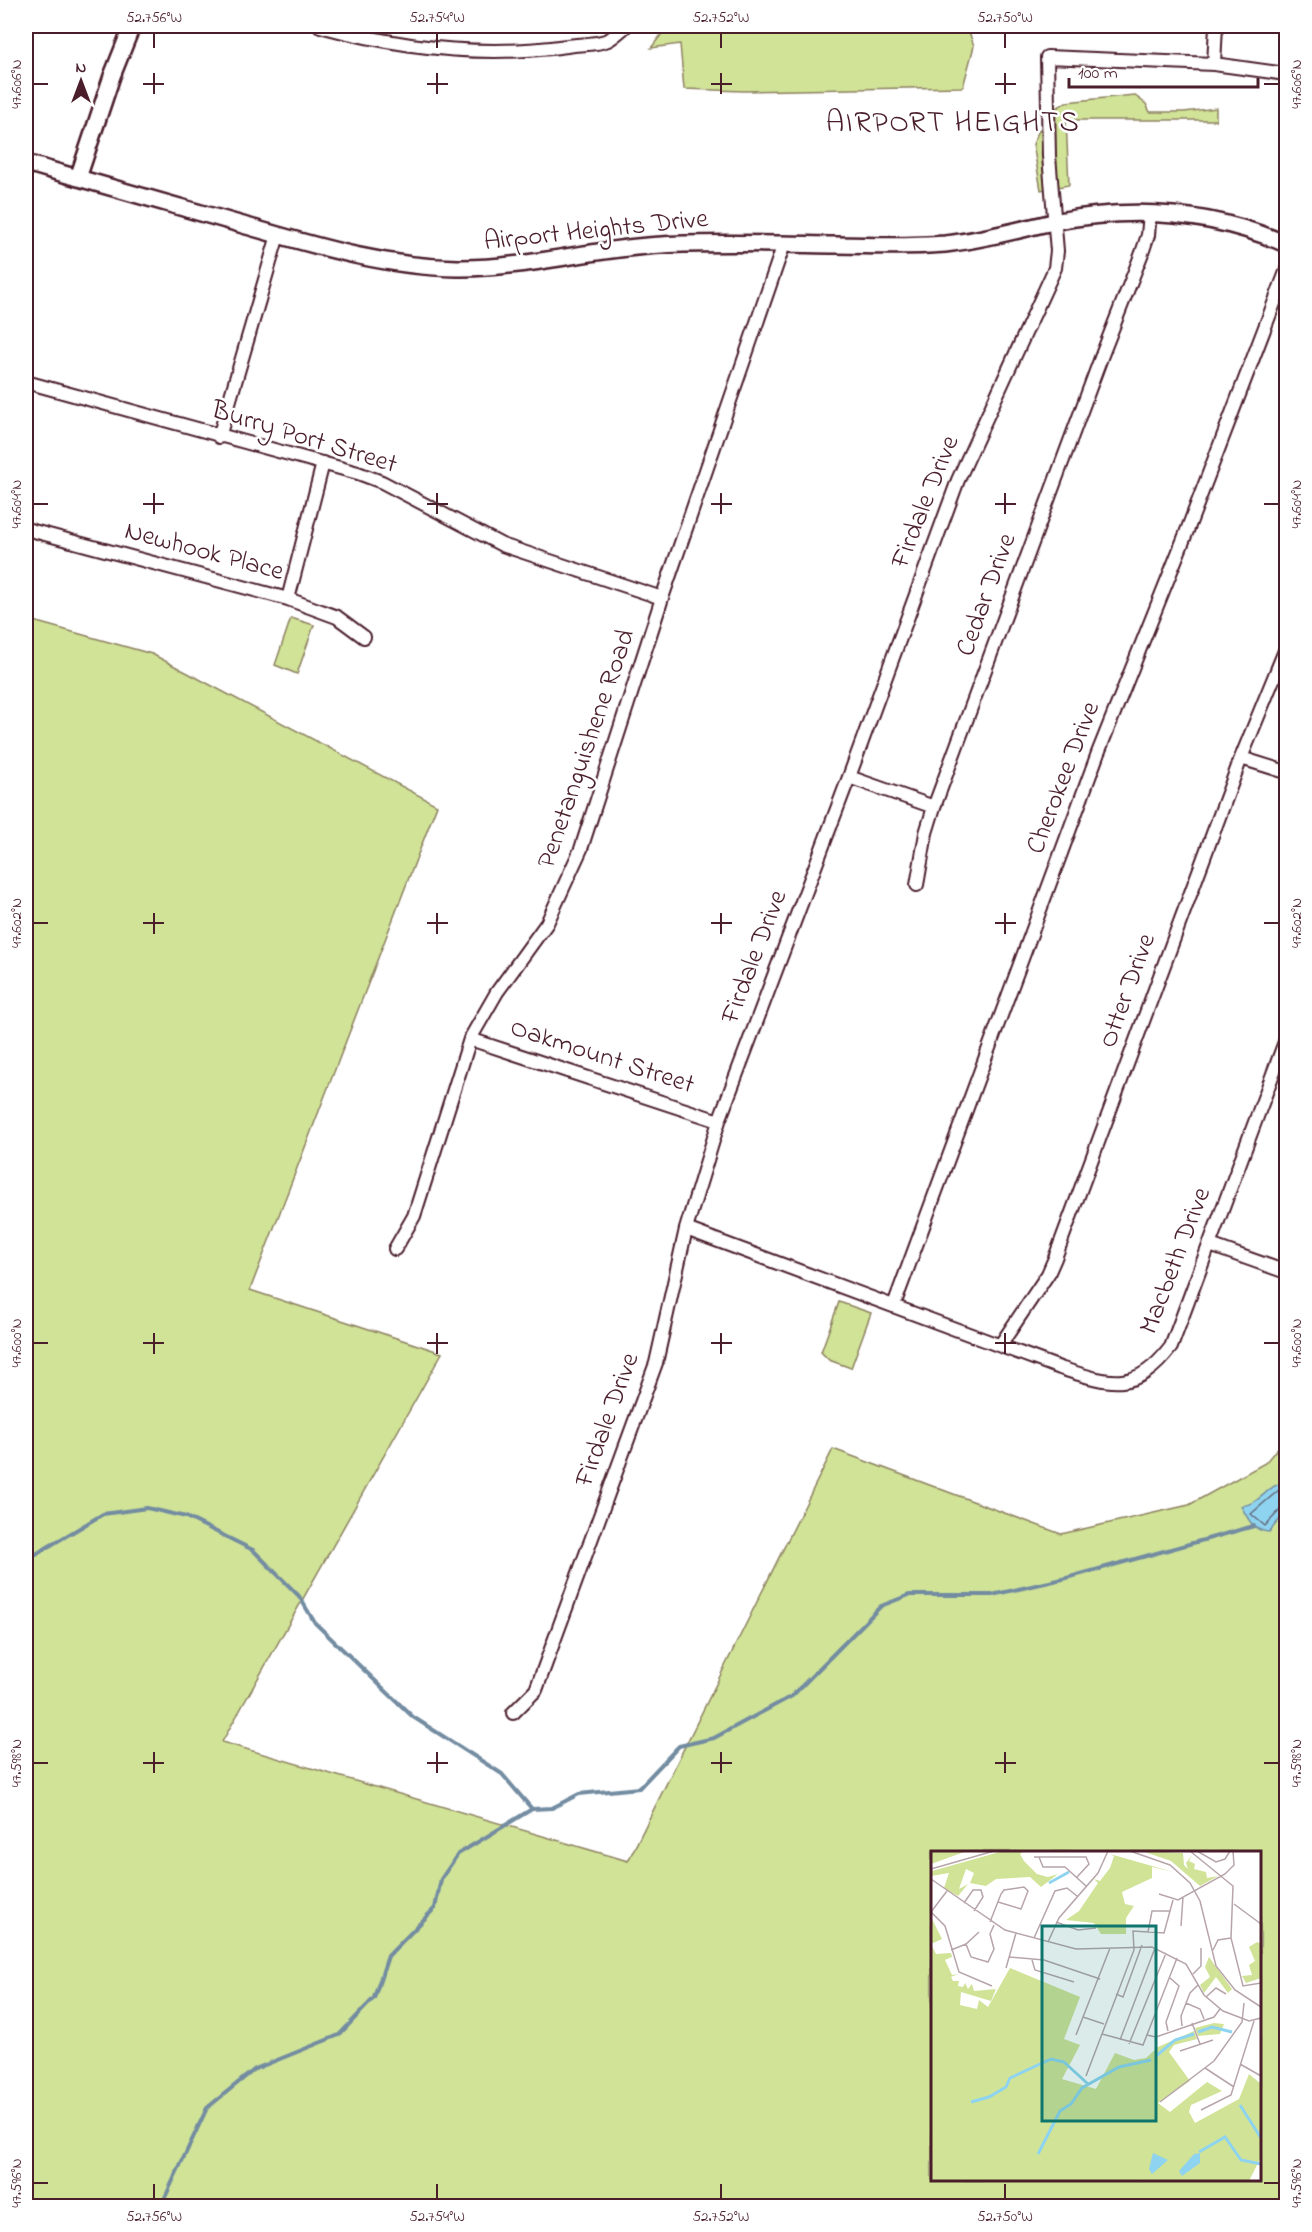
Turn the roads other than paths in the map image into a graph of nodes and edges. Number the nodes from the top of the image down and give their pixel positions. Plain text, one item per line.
1 (132, 26) edge
2 (320, 26) edge
3 (626, 26) edge
4 (1216, 26) edge
5 (1214, 64) junction
6 (1287, 74) edge
7 (26, 163) edge
8 (78, 178) junction
9 (1150, 213) junction
10 (1054, 222) junction
11 (278, 235) junction
12 (784, 244) junction
13 (1287, 244) edge
14 (1287, 272) edge
15 (26, 382) edge
16 (219, 437) junction
17 (323, 463) junction
18 (26, 529) edge
19 (662, 598) junction
20 (288, 599) junction
21 (364, 637) dead end
22 (1287, 648) edge
23 (1241, 758) junction
24 (1287, 772) edge
25 (849, 777) junction
26 (934, 807) junction
27 (917, 885) dead end
28 (470, 1039) junction
29 (1287, 1039) edge
30 (719, 1121) junction
31 (687, 1229) junction
32 (1210, 1245) junction
33 (395, 1249) dead end
34 (1287, 1272) edge
35 (894, 1305) junction
36 (1001, 1344) junction
37 (513, 1713) dead end

1 - 8 street
2 - 3 street
4 - 5 street
5 - 6 street
5 - 10 street, Firdale Drive
7 - 8 street, Airport Heights Drive
8 - 11 street, Airport Heights Drive
9 - 10 street, Airport Heights Drive
9 - 13 street, Airport Heights Drive
9 - 26 street, Cedar Drive
10 - 12 street, Airport Heights Drive
10 - 25 street, Firdale Drive
11 - 12 street, Airport Heights Drive
11 - 16 street
12 - 19 street, Penetanguishene Road
14 - 35 street, Cherokee Drive
15 - 16 street, Burry Port Street
16 - 17 street, Burry Port Street
17 - 19 street, Burry Port Street
17 - 20 street
18 - 20 street, Newhook Place
19 - 28 street, Penetanguishene Road
20 - 21 street, Newhook Place
22 - 23 street, Otter Drive
23 - 24 street
23 - 36 street, Otter Drive
25 - 26 street
25 - 30 street, Firdale Drive
26 - 27 street, Cedar Drive
28 - 30 street, Oakmount Street
28 - 33 street, Penetanguishene Road
29 - 32 street, Macbeth Drive
30 - 31 street, Firdale Drive
31 - 35 street, Macbeth Drive
31 - 37 street, Firdale Drive
32 - 34 street
32 - 36 street, Macbeth Drive
35 - 36 street, Macbeth Drive

